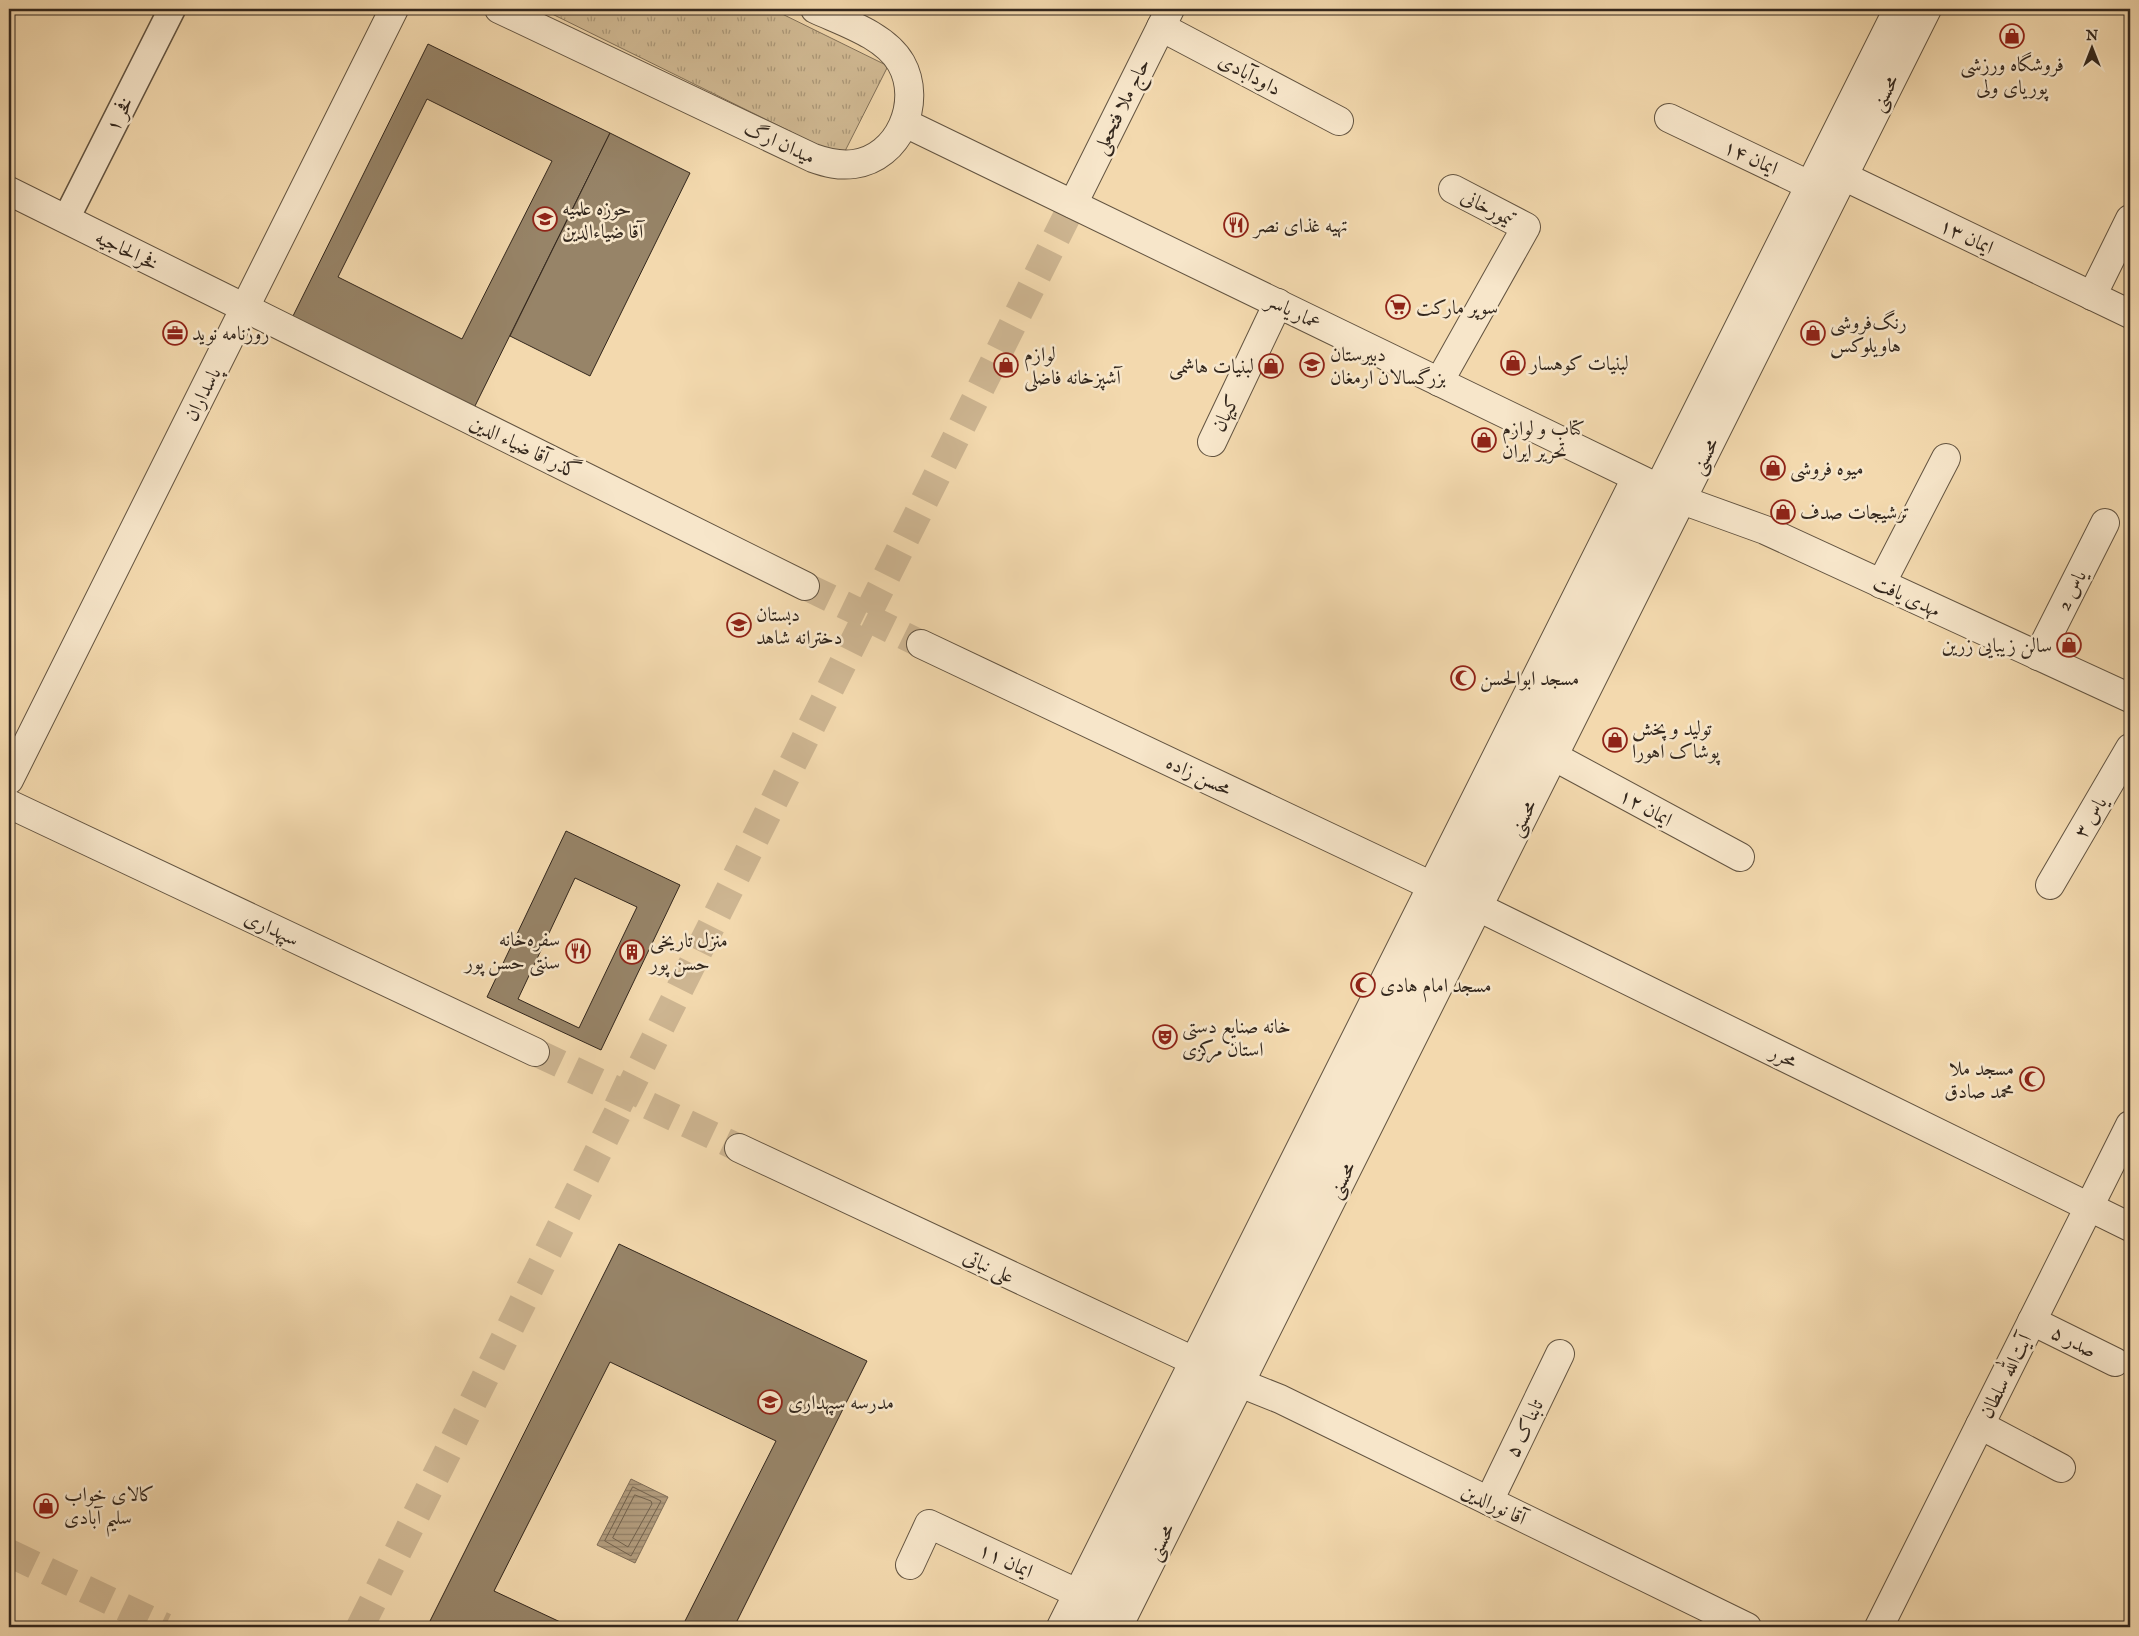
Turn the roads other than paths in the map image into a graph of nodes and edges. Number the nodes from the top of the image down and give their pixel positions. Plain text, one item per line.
1 (172, 9) edge
2 (394, 9) edge
3 (499, 9) edge
4 (815, 9) edge
5 (1898, 9) edge
6 (1927, 9) edge
7 (1165, 18) edge
8 (1669, 118) dead end
9 (1339, 121) dead end
10 (905, 123) junction
11 (1828, 186) junction
12 (1453, 189) dead end
13 (9, 191) edge
14 (1073, 204) junction
15 (2130, 218) edge
16 (66, 219) junction
17 (2092, 296) junction
18 (1278, 303) junction
19 (245, 308) junction
20 (2130, 314) edge
21 (1440, 382) junction
22 (1212, 442) dead end
23 (1946, 458) dead end
24 (1659, 488) junction
25 (2104, 523) dead end
26 (1881, 584) junction
27 (805, 586) tunnel mouth
28 (921, 644) tunnel mouth
29 (2038, 656) junction
30 (2130, 698) edge
31 (2130, 748) edge
32 (1553, 756) junction
33 (9, 780) edge
34 (9, 804) edge
35 (1740, 858) dead end
36 (2050, 885) dead end
37 (1455, 896) junction
38 (535, 1052) tunnel mouth
39 (2130, 1126) edge
40 (739, 1148) tunnel mouth
41 (2090, 1207) junction
42 (2130, 1227) edge
43 (2032, 1321) junction
44 (1560, 1354) dead end
45 (2115, 1362) dead end
46 (1217, 1372) junction
47 (1980, 1425) junction
48 (2061, 1468) dead end
49 (1489, 1501) junction
50 (910, 1565) dead end
51 (1102, 1614) edge
52 (1710, 1619) edge
53 (1061, 1627) edge
54 (1747, 1627) edge
55 (1878, 1627) edge

1 - 16 lane, فخر ۱
2 - 19 street, پاسداران
3 - 10 street, میدان ارگ
4 - 10 street, میدان ارگ
5 - 11 street, محسنی
6 - 11 street, محسنی
7 - 9 street, داودآبادی
7 - 14 street, حاج ملا فتحعلی
8 - 11 street, ایمان ۱۴
10 - 14 street, عمار یاسر
11 - 17 street, ایمان ۱۳
11 - 24 street, محسنی
12 - 21 street, تیمورخانی
13 - 16 street, فخرالحاجیه
14 - 18 street, عمار یاسر
15 - 17 street
16 - 19 street, فخرالحاجیه
17 - 20 street, ایمان ۱۳
18 - 21 street, عمار یاسر
18 - 22 street, کیهان
19 - 27 street, گذر آقا ضیاء الدین
19 - 33 street, پاسداران
21 - 24 street, عمار یاسر
23 - 26 street
24 - 26 street, مهدی یافت
24 - 32 street, محسنی
24 - 37 street
25 - 29 street, یاس 2
26 - 29 street, مهدی یافت
28 - 37 street, محسن زاده
29 - 30 street, مهدی یافت
31 - 36 street, یاس ۳
32 - 35 street, ایمان ۱۲
32 - 37 street, محسنی
34 - 38 street, سپهداری
37 - 41 street, محرر
37 - 46 street, محسنی
37 - 46 street
39 - 41 street, آیت‌الله سلطان
40 - 46 street, علی نباتی
41 - 42 street, محرر
41 - 43 street, آیت‌الله سلطان
43 - 45 street, صدر ۵
43 - 47 street, آیت‌الله سلطان
44 - 49 street, تابناک ۵
46 - 49 street, آقا نورالدین
46 - 51 street, محسنی
46 - 51 street
47 - 48 street
47 - 55 street, آیت‌الله سلطان
49 - 52 street, آقا نورالدین
50 - 51 street, ایمان ۱۱
51 - 53 street
52 - 54 street, آقا نورالدین

